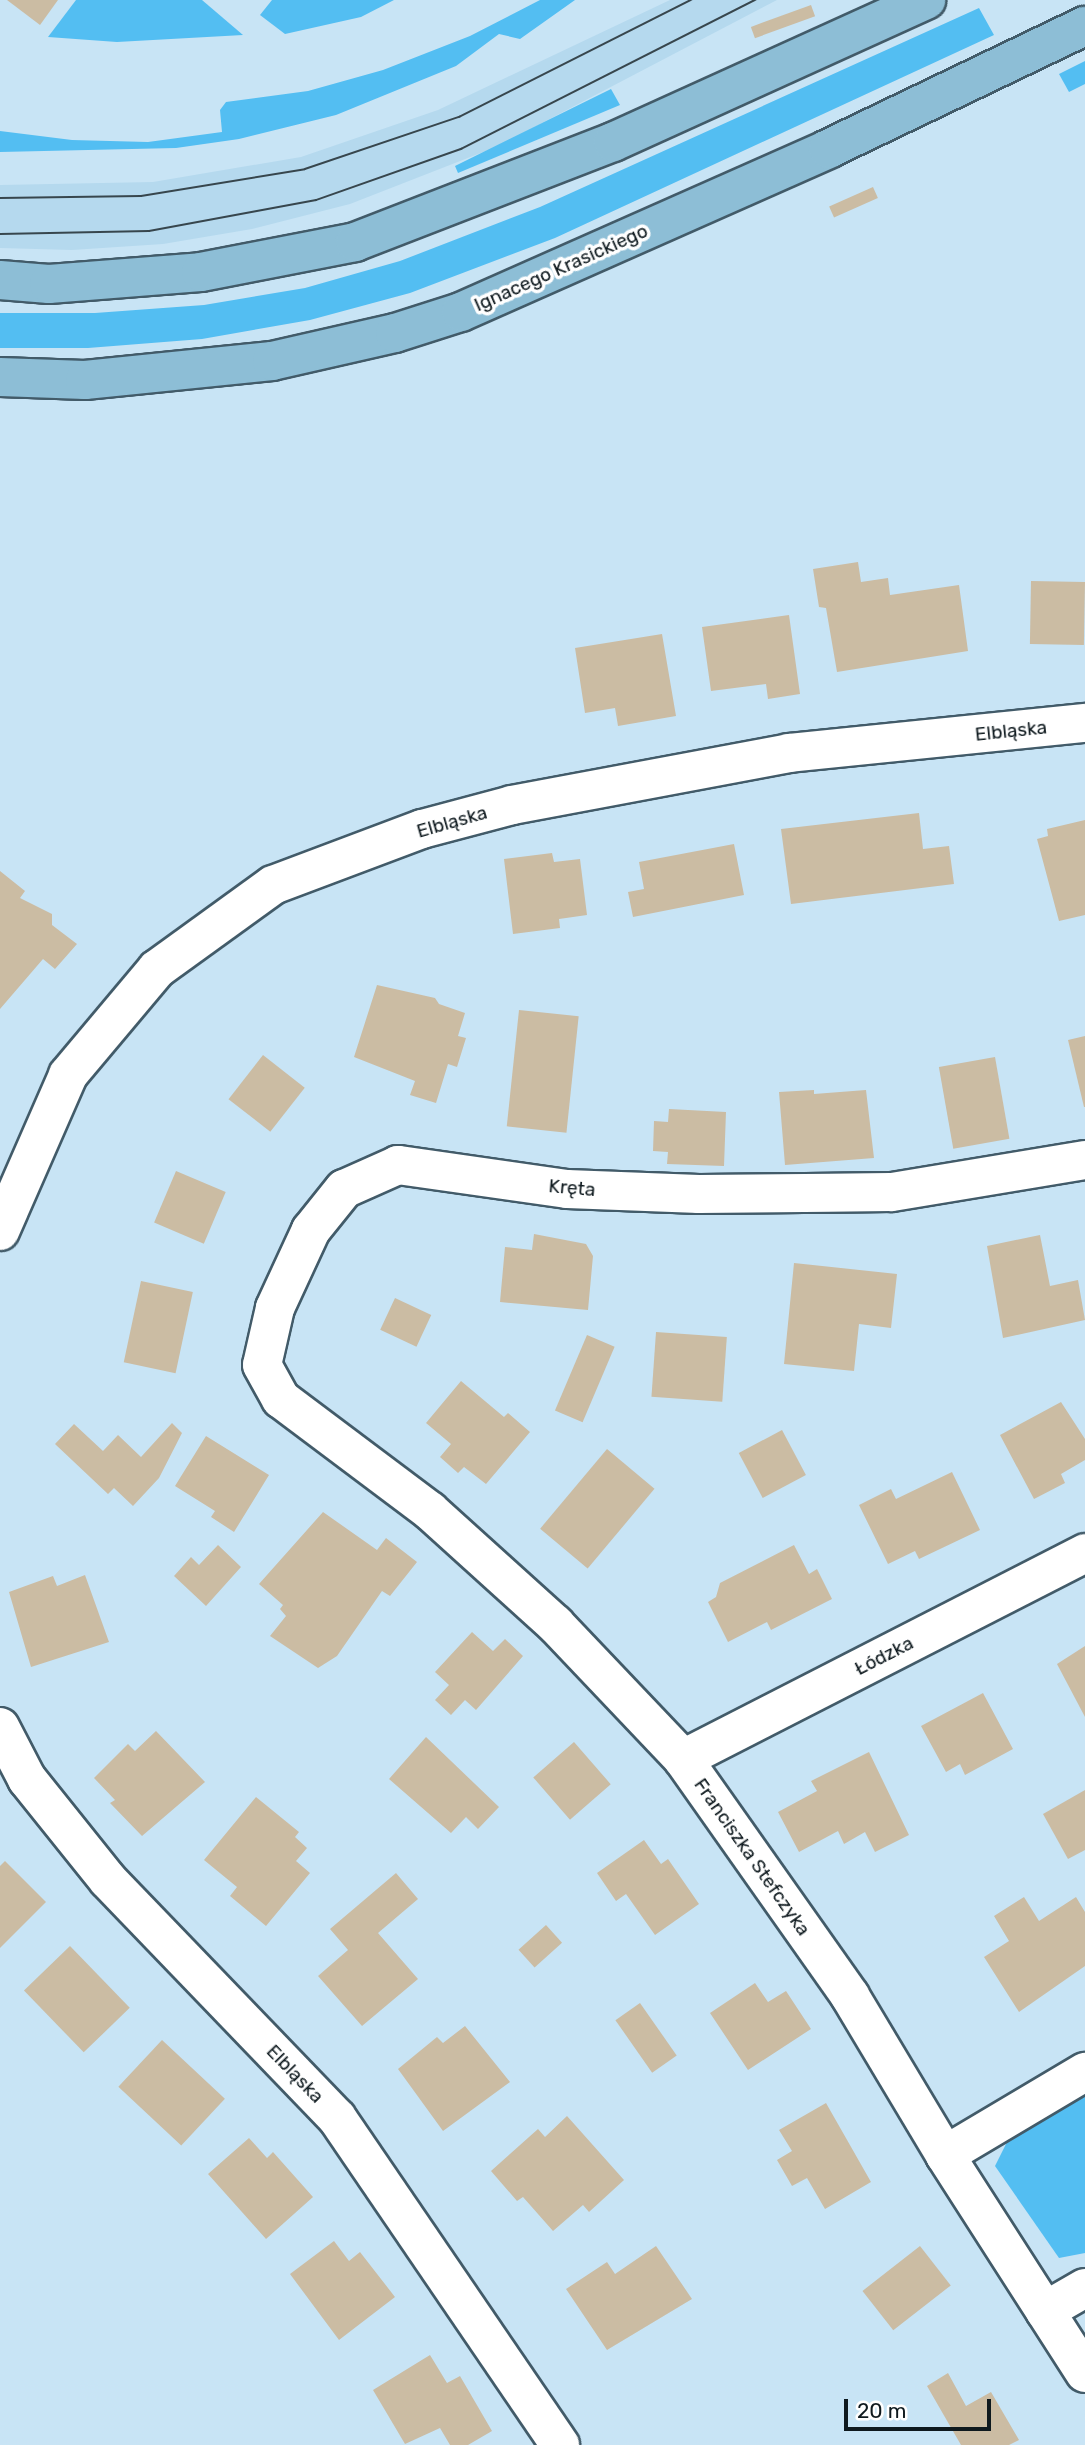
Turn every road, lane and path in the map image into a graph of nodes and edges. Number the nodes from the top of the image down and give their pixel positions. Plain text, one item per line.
1 (926, 0) edge
2 (1085, 26) edge
3 (0, 280) edge
4 (0, 377) edge
5 (1085, 723) edge
6 (1085, 1160) edge
7 (0, 1231) edge
8 (317, 1426) joint
9 (1085, 1553) edge
10 (0, 1727) edge
11 (682, 1759) junction
12 (1085, 2072) edge
13 (945, 2155) junction
14 (1085, 2288) edge
15 (1045, 2311) junction
16 (1085, 2373) edge
17 (560, 2445) edge

1 - 3 main road
2 - 4 main road, Ignacego Krasickiego
5 - 7 street, Elbląska
6 - 8 street, Kręta
8 - 11 street, Franciszka Stefczyka
9 - 11 street, Łódzka
10 - 17 street, Elbląska
11 - 13 street, Franciszka Stefczyka
12 - 13 street
13 - 15 street, Franciszka Stefczyka
14 - 15 street
15 - 16 street, Franciszka Stefczyka

